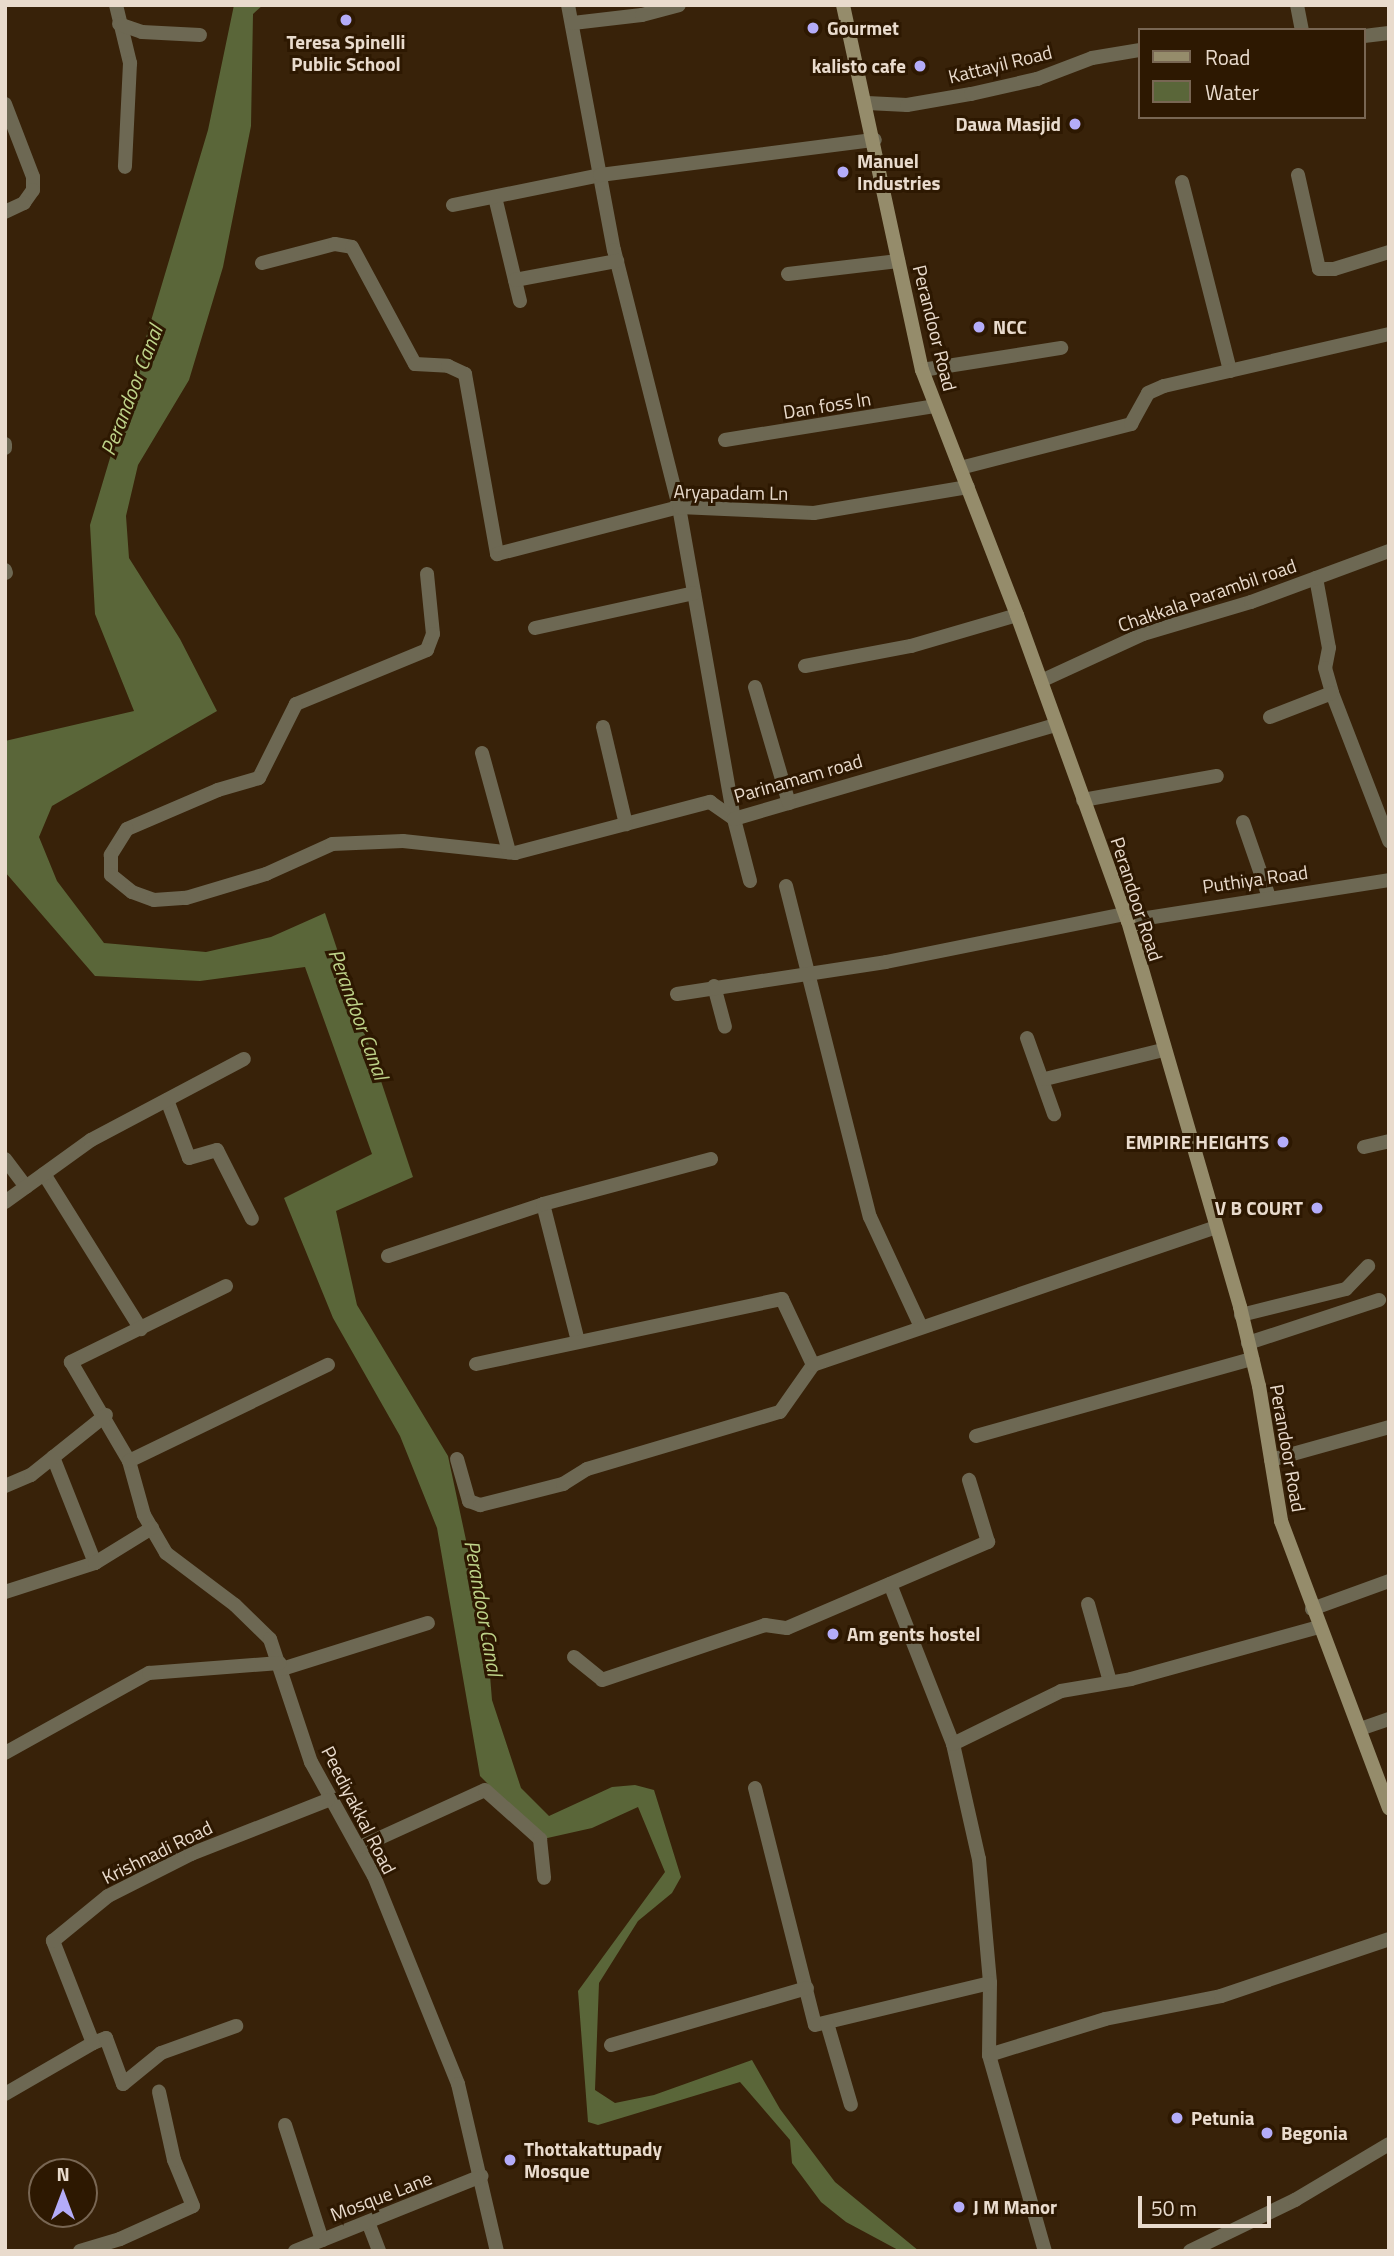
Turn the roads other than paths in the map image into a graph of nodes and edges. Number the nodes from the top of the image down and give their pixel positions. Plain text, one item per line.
1 (117, 5) edge
2 (568, 5) edge
3 (679, 5) edge
4 (843, 5) edge
5 (1297, 5) edge
6 (573, 23) junction
7 (119, 24) junction
8 (1302, 28) edge
9 (1389, 33) edge
10 (200, 35) dead end
11 (1366, 36) edge
12 (1138, 50) edge
13 (867, 103) junction
14 (5, 104) edge
15 (875, 139) junction
16 (125, 167) dead end
17 (600, 175) junction
18 (1297, 175) dead end
19 (1182, 182) dead end
20 (495, 197) junction
21 (453, 205) dead end
22 (5, 212) edge
23 (1389, 251) edge
24 (617, 261) junction
25 (898, 261) junction
26 (262, 263) dead end
27 (788, 274) dead end
28 (516, 280) junction
29 (520, 301) dead end
30 (1389, 334) edge
31 (1061, 348) dead end
32 (922, 370) junction
33 (1230, 371) junction
34 (934, 406) junction
35 (725, 440) dead end
36 (960, 468) junction
37 (968, 487) junction
38 (679, 507) junction
39 (1389, 551) edge
40 (427, 574) dead end
41 (1316, 578) junction
42 (694, 593) junction
43 (1017, 615) junction
44 (535, 628) dead end
45 (804, 666) dead end
46 (1041, 681) junction
47 (755, 687) dead end
48 (1332, 693) junction
49 (1270, 718) dead end
50 (1055, 725) junction
51 (603, 727) dead end
52 (482, 753) dead end
53 (1217, 776) dead end
54 (1083, 800) junction
55 (789, 803) junction
56 (734, 820) junction
57 (1243, 822) dead end
58 (626, 824) junction
59 (1389, 841) edge
60 (512, 853) junction
61 (1389, 880) edge
62 (750, 881) dead end
63 (786, 886) dead end
64 (1269, 897) junction
65 (1126, 917) junction
66 (805, 972) junction
67 (714, 986) junction
68 (677, 994) dead end
69 (725, 1027) dead end
70 (1027, 1038) dead end
71 (1163, 1050) junction
72 (244, 1059) dead end
73 (1045, 1079) junction
74 (167, 1100) junction
75 (1054, 1114) dead end
76 (1389, 1141) edge
77 (1364, 1147) dead end
78 (5, 1159) edge
79 (711, 1159) dead end
80 (44, 1174) junction
81 (26, 1187) junction
82 (5, 1202) edge
83 (543, 1204) junction
84 (252, 1219) dead end
85 (1216, 1227) junction
86 (388, 1256) dead end
87 (1368, 1266) dead end
88 (226, 1286) dead end
89 (1379, 1300) dead end
90 (1241, 1315) junction
91 (921, 1327) junction
92 (141, 1329) junction
93 (578, 1341) junction
94 (1248, 1343) junction
95 (1252, 1359) junction
96 (476, 1364) dead end
97 (328, 1365) dead end
98 (813, 1365) junction
99 (106, 1415) junction
100 (1389, 1427) edge
101 (976, 1436) dead end
102 (53, 1457) junction
103 (457, 1459) dead end
104 (1271, 1460) junction
105 (129, 1461) junction
106 (970, 1480) dead end
107 (5, 1486) edge
108 (152, 1528) junction
109 (95, 1563) junction
110 (1389, 1581) edge
111 (890, 1584) junction
112 (5, 1592) edge
113 (1088, 1604) dead end
114 (1312, 1609) junction
115 (428, 1623) dead end
116 (1318, 1627) junction
117 (574, 1657) dead end
118 (281, 1666) junction
119 (1110, 1682) junction
120 (1389, 1719) edge
121 (1360, 1729) junction
122 (953, 1744) junction
123 (5, 1753) edge
124 (755, 1788) dead end
125 (328, 1800) junction
126 (1389, 1808) edge
127 (360, 1847) junction
128 (544, 1878) dead end
129 (1389, 1939) edge
130 (990, 1983) junction
131 (807, 1988) junction
132 (827, 2023) junction
133 (236, 2026) dead end
134 (93, 2043) junction
135 (611, 2045) dead end
136 (989, 2055) junction
137 (159, 2092) dead end
138 (6, 2093) edge
139 (851, 2105) dead end
140 (285, 2124) dead end
141 (1389, 2144) edge
142 (482, 2176) junction
143 (368, 2222) junction
144 (322, 2240) junction
145 (80, 2251) edge
146 (295, 2251) edge
147 (379, 2251) edge
148 (496, 2251) edge
149 (1045, 2251) edge
150 (1190, 2251) edge

1 - 7 street
2 - 6 street
3 - 6 street
4 - 13 main road, Perandoor Road
5 - 8 street
6 - 17 street
7 - 10 street
7 - 16 street
9 - 11 street
12 - 13 street, Kattayil Road
13 - 15 main road, Perandoor Road
14 - 22 street
15 - 17 street
15 - 25 main road, Perandoor Road
17 - 20 street
17 - 24 street
18 - 23 street
19 - 33 street
20 - 21 street
20 - 28 street
24 - 28 street
24 - 38 street
25 - 27 street
25 - 32 main road, Perandoor Road
26 - 38 street, Aryapadam Ln
28 - 29 street
30 - 33 street
31 - 32 street
32 - 34 main road, Perandoor Road
33 - 36 street
34 - 35 street, Dan foss ln
34 - 36 main road, Perandoor Road
36 - 37 main road, Perandoor Road
37 - 38 street, Aryapadam Ln
37 - 43 main road, Perandoor Road
38 - 42 street
39 - 41 street, Chakkala Parambil road
40 - 60 street
41 - 46 street, Chakkala Parambil road
41 - 48 street
42 - 44 street
42 - 56 street
43 - 45 street
43 - 46 main road, Perandoor Road
46 - 50 main road, Perandoor Road
47 - 55 street
48 - 49 street
48 - 59 street
50 - 54 main road, Perandoor Road
50 - 55 street, Parinamam road
51 - 58 street
52 - 60 street
53 - 54 street
54 - 65 main road, Perandoor Road
55 - 56 street, Parinamam road
56 - 58 street, Parinamam road
56 - 62 street
57 - 64 street
58 - 60 street, Parinamam road
61 - 64 street, Puthiya Road
63 - 66 street
64 - 65 street, Puthiya Road
65 - 66 street, Puthiya Road
65 - 71 main road, Perandoor Road
66 - 67 street, Puthiya Road
66 - 91 street
67 - 68 street, Puthiya Road
67 - 69 street
70 - 73 street
71 - 73 street
71 - 85 main road, Perandoor Road
72 - 74 street
73 - 75 street
74 - 80 street
74 - 84 street
76 - 77 street
78 - 81 street
79 - 83 street
80 - 81 street
80 - 92 street
81 - 82 street
83 - 86 street
83 - 93 street
85 - 90 main road, Perandoor Road
85 - 91 street
87 - 90 street
88 - 92 street
89 - 94 street
90 - 94 main road, Perandoor Road
91 - 98 street
92 - 99 street, Peediyakkal Road
93 - 96 street
93 - 98 street
94 - 95 main road, Perandoor Road
95 - 101 street
95 - 104 main road, Perandoor Road
97 - 105 street
98 - 103 street
99 - 102 street
99 - 105 street, Peediyakkal Road
100 - 104 street
102 - 107 street
102 - 109 street
104 - 114 main road, Perandoor Road
105 - 108 street, Peediyakkal Road
106 - 111 street
108 - 109 street
108 - 118 street, Peediyakkal Road
109 - 112 street
110 - 114 street
111 - 117 street
111 - 122 street
113 - 119 street
114 - 116 main road, Perandoor Road
115 - 118 street
116 - 119 street
116 - 121 main road, Perandoor Road
118 - 123 street
118 - 125 street, Peediyakkal Road
119 - 122 street
120 - 121 street
121 - 126 main road, Perandoor Road
122 - 130 street
124 - 131 street
125 - 127 street, Peediyakkal Road
125 - 134 street, Krishnadi Road
127 - 128 street
127 - 142 street, Peediyakkal Road
129 - 136 street
130 - 132 street
130 - 136 street
131 - 132 street
131 - 135 street
132 - 139 street
133 - 134 street
134 - 138 street
136 - 149 street
137 - 145 street
140 - 144 street
141 - 150 street
142 - 143 street, Mosque Lane
142 - 148 street, Peediyakkal Road
143 - 144 street, Mosque Lane
143 - 147 street
144 - 146 street, Mosque Lane

